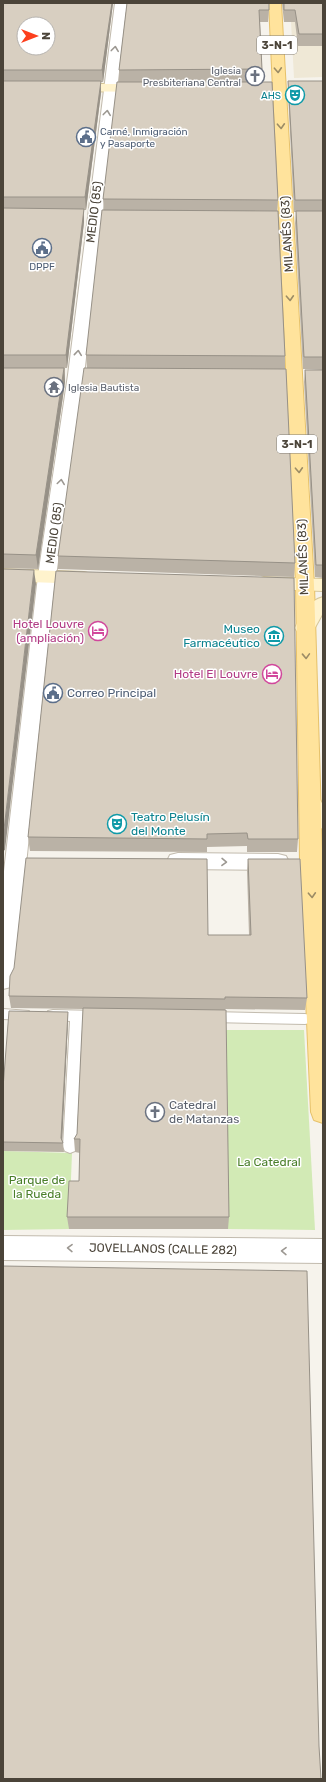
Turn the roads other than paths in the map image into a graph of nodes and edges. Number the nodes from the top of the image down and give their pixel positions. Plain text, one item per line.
1 (120, 3) edge
2 (275, 3) edge
3 (57, 88) edge
4 (110, 88) junction
5 (156, 88) edge
6 (3, 575) edge
7 (47, 576) junction
8 (102, 578) edge
9 (250, 583) edge
10 (304, 585) junction
11 (323, 585) edge
12 (323, 603) edge
13 (305, 628) junction
14 (310, 800) junction
15 (323, 821) edge
16 (317, 858) edge
17 (17, 860) edge
18 (159, 861) edge
19 (3, 980) edge
20 (3, 1014) edge
21 (78, 1016) junction
22 (109, 1016) edge
23 (195, 1017) edge
24 (305, 1018) dead end
25 (323, 1112) edge
26 (70, 1147) dead end
27 (3, 1248) edge
28 (323, 1251) edge

4 -> 1 street, MEDIO (85)
2 -> 10 main road, MILANÉS (83) / 3-N-1
3 - 4 street
4 - 5 street
7 -> 4 street, MEDIO (85)
6 - 7 street
7 - 8 street
7 - 17 street, MEDIO (85)
9 - 10 street
10 - 11 street
10 - 13 main road, MILANÉS (83) / 3-N-1
12 - 13 street
13 -> 14 main road, MILANÉS (83) / 3-N-1
14 - 15 street
14 - 16 main road, MILANÉS (83) / 3-N-1
18 -> 16 street
16 -> 25 main road, MILANÉS (83) / 3-N-1
17 - 19 street, MEDIO (85)
20 - 21 lane
21 - 22 lane
21 - 26 lane
23 - 24 lane
28 -> 27 street, JOVELLANOS (CALLE 282)

